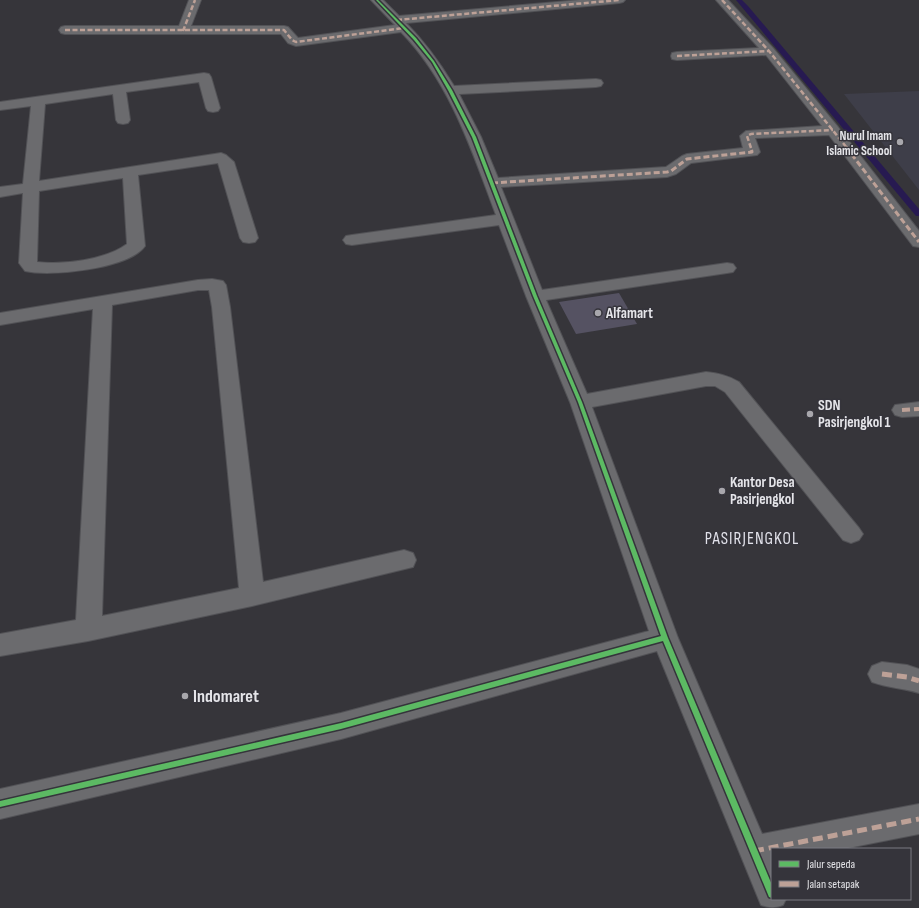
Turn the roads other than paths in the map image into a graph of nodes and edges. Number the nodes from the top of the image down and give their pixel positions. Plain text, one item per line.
1 (195, 0) edge
2 (377, 0) edge
3 (619, 0) edge
4 (722, 0) edge
5 (401, 24) junction
6 (65, 30) dead end
7 (183, 31) junction
8 (769, 51) junction
9 (678, 56) dead end
10 (596, 83) dead end
11 (119, 89) junction
12 (450, 90) junction
13 (38, 101) junction
14 (0, 106) edge
15 (213, 108) dead end
16 (122, 120) dead end
17 (833, 130) junction
18 (130, 173) junction
19 (492, 183) junction
20 (31, 187) junction
21 (0, 192) edge
22 (505, 219) junction
23 (249, 238) dead end
24 (352, 240) dead end
25 (919, 242) edge
26 (727, 268) dead end
27 (535, 296) junction
28 (103, 301) junction
29 (0, 319) edge
30 (580, 402) junction
31 (851, 534) dead end
32 (404, 560) dead end
33 (252, 596) junction
34 (88, 630) junction
35 (665, 638) junction
36 (0, 645) edge
37 (882, 674) dead end
38 (919, 681) edge
39 (0, 804) edge
40 (919, 819) edge
41 (754, 851) junction
42 (771, 892) edge

1 - 7 street
2 - 5 street
3 - 5 street
4 - 8 street
5 - 7 street
5 - 12 street
6 - 7 street
8 - 9 street
8 - 17 street
10 - 12 street
11 - 13 street
11 - 15 street
11 - 16 street
12 - 19 street
13 - 14 street
13 - 20 street
17 - 19 street
17 - 25 street
18 - 20 street
18 - 20 street
18 - 23 street
19 - 22 street
20 - 21 street
22 - 24 street
22 - 27 street
26 - 27 street
27 - 30 street
28 - 29 street
28 - 33 street
28 - 34 street
30 - 31 street
30 - 35 street
32 - 33 street
33 - 34 street
34 - 36 street
35 - 39 street
35 - 41 street
37 - 38 street
40 - 41 street
41 - 42 street

